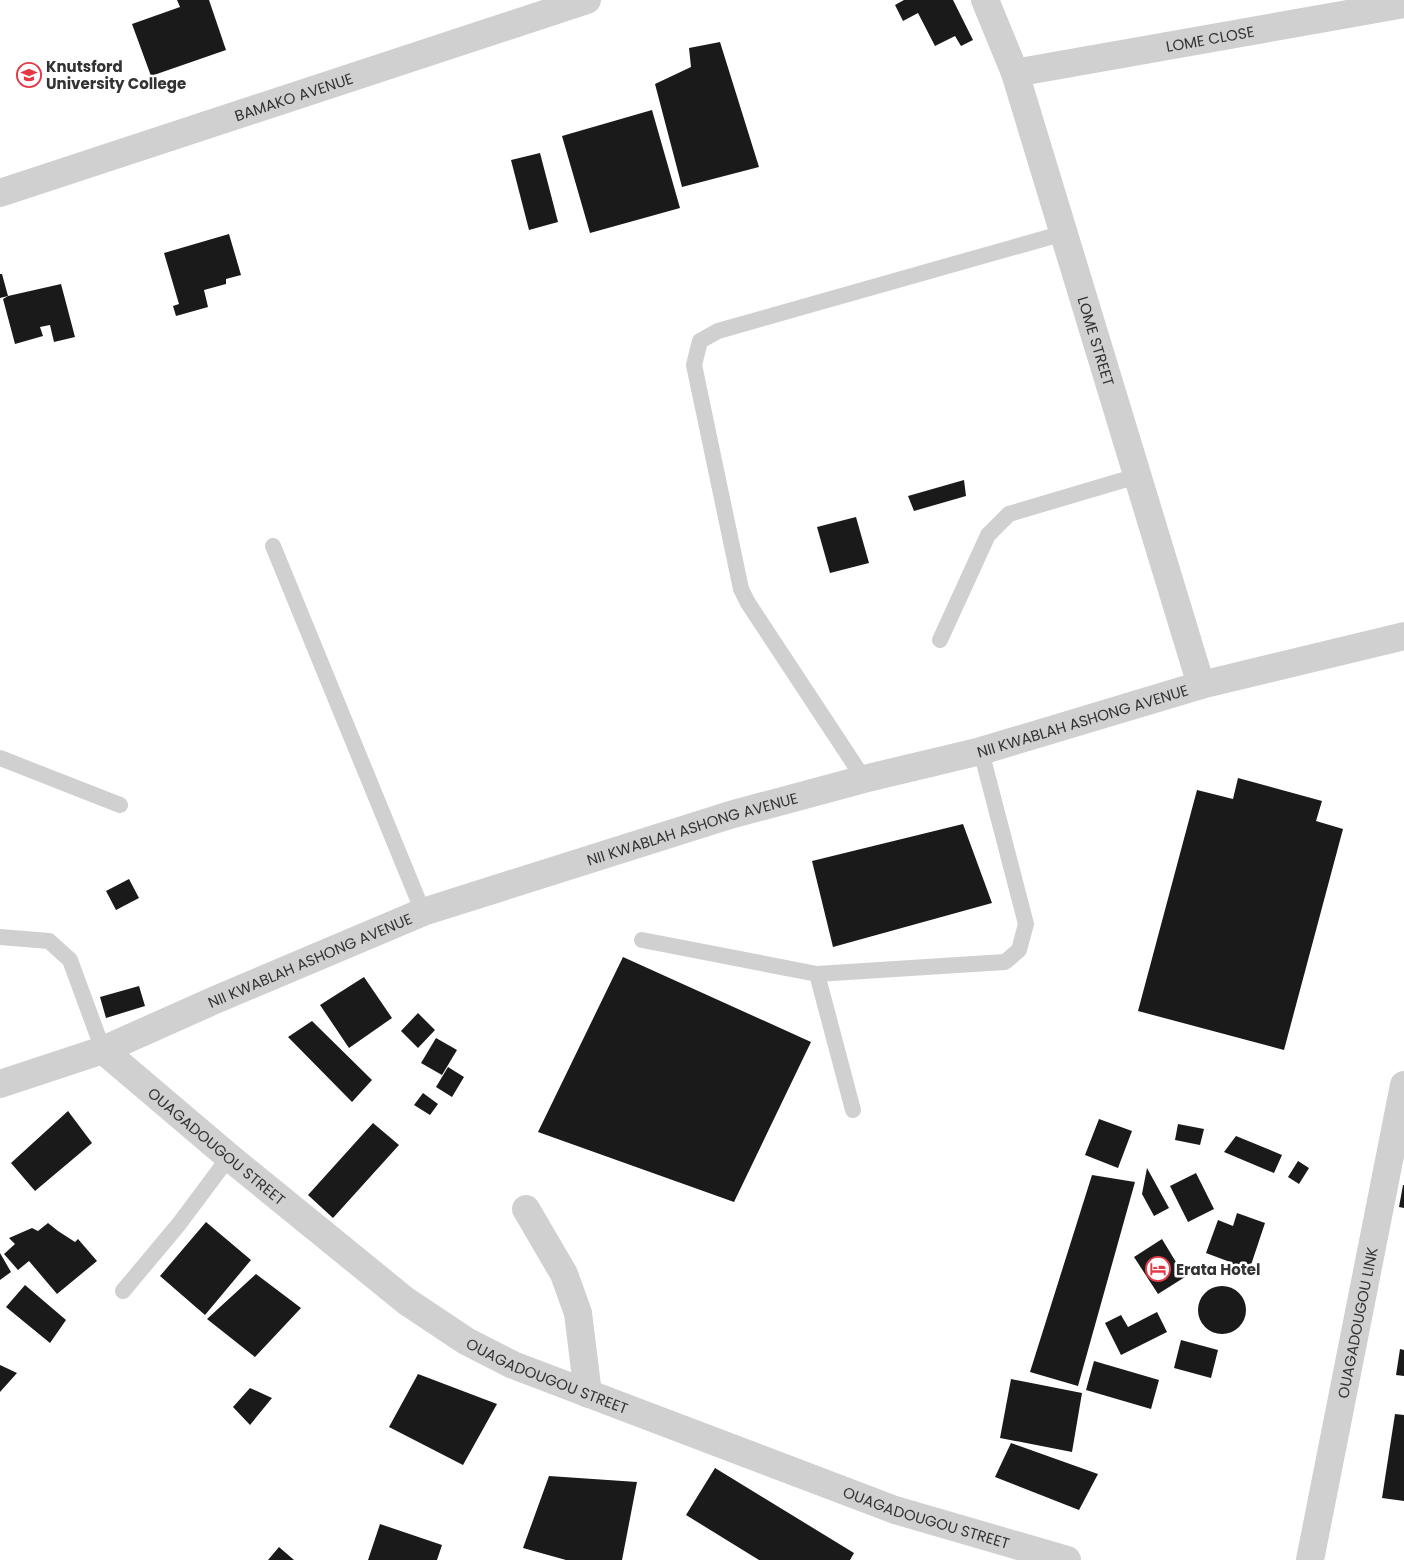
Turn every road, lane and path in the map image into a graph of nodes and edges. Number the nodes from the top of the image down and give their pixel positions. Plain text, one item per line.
1 (587, 0) edge
2 (985, 0) edge
3 (1404, 4) edge
4 (1373, 5) edge
5 (1015, 73) junction
6 (0, 193) edge
7 (1064, 233) junction
8 (1137, 476) junction
9 (273, 546) dead end
10 (1404, 636) edge
11 (940, 640) dead end
12 (1201, 685) junction
13 (982, 751) junction
14 (0, 758) edge
15 (864, 779) junction
16 (120, 805) dead end
17 (423, 912) junction
18 (0, 937) edge
19 (642, 940) dead end
20 (817, 974) junction
21 (103, 1050) junction
22 (0, 1084) edge
23 (1404, 1085) edge
24 (853, 1110) dead end
25 (229, 1157) junction
26 (526, 1208) dead end
27 (124, 1291) dead end
28 (588, 1394) junction
29 (1067, 1560) edge
30 (1310, 1560) edge

1 - 6 street, BAMAKO AVENUE
2 - 5 street, LOME STREET
3 - 4 street, LOME CLOSE
4 - 5 street, LOME CLOSE
5 - 7 street, LOME STREET
7 - 8 street, LOME STREET
7 - 15 lane
8 - 11 lane
8 - 12 street, LOME STREET
9 - 17 lane
10 - 12 street, NII KWABLAH ASHONG AVENUE
12 - 13 street, NII KWABLAH ASHONG AVENUE
13 - 15 street, NII KWABLAH ASHONG AVENUE
13 - 20 lane
14 - 16 lane
15 - 17 street, NII KWABLAH ASHONG AVENUE
17 - 21 street, NII KWABLAH ASHONG AVENUE
18 - 21 lane
19 - 20 lane
20 - 24 lane
21 - 22 street, NII KWABLAH ASHONG AVENUE
21 - 25 street, OUAGADOUGOU STREET
23 - 30 street, OUAGADOUGOU LINK
25 - 27 lane
25 - 28 street, OUAGADOUGOU STREET
26 - 28 street
28 - 29 street, OUAGADOUGOU STREET

